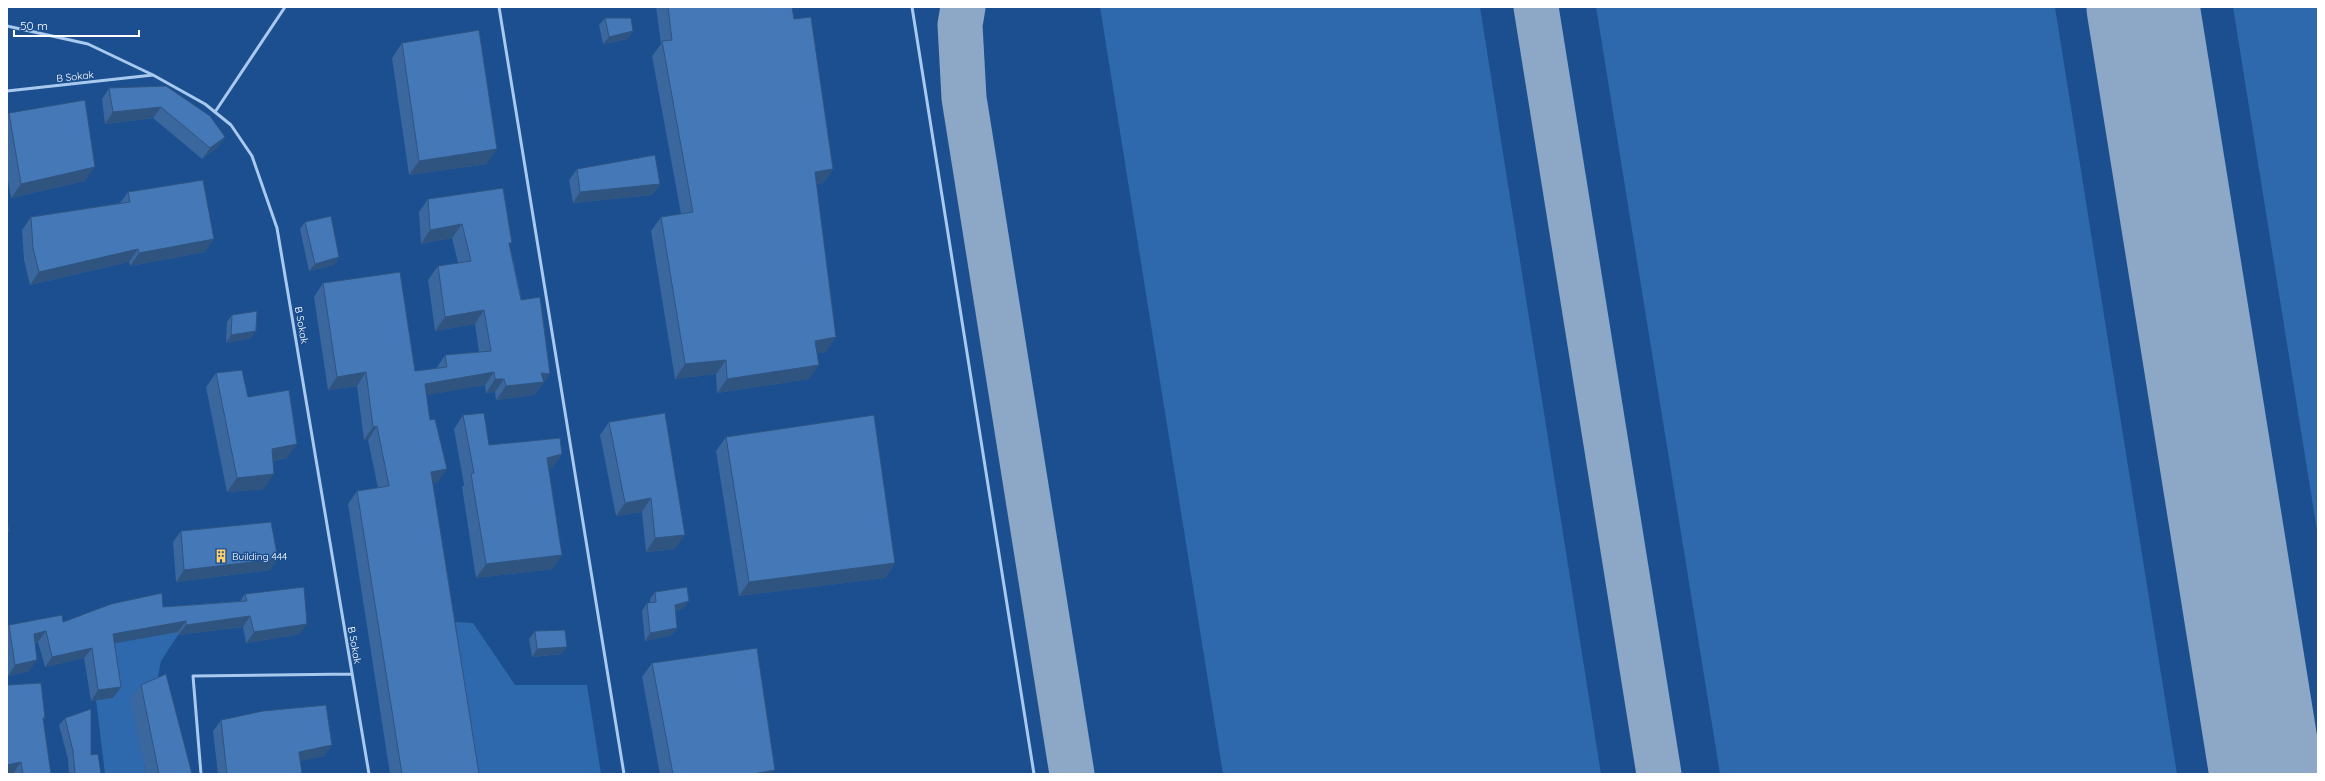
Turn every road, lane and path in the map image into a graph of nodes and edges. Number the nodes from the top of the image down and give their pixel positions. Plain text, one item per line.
1 (285, 7) edge
2 (500, 7) edge
3 (912, 7) edge
4 (7, 26) edge
5 (153, 75) junction
6 (7, 91) edge
7 (215, 112) junction
8 (352, 674) junction
9 (201, 774) edge
10 (369, 774) edge
11 (624, 774) edge
12 (1034, 774) edge

1 - 7 lane
2 - 11 lane
3 - 12 lane
4 - 5 lane
5 - 6 lane, B Sokak
5 - 7 lane, B Sokak
7 - 8 lane, B Sokak
8 - 9 lane
8 - 10 lane, B Sokak

